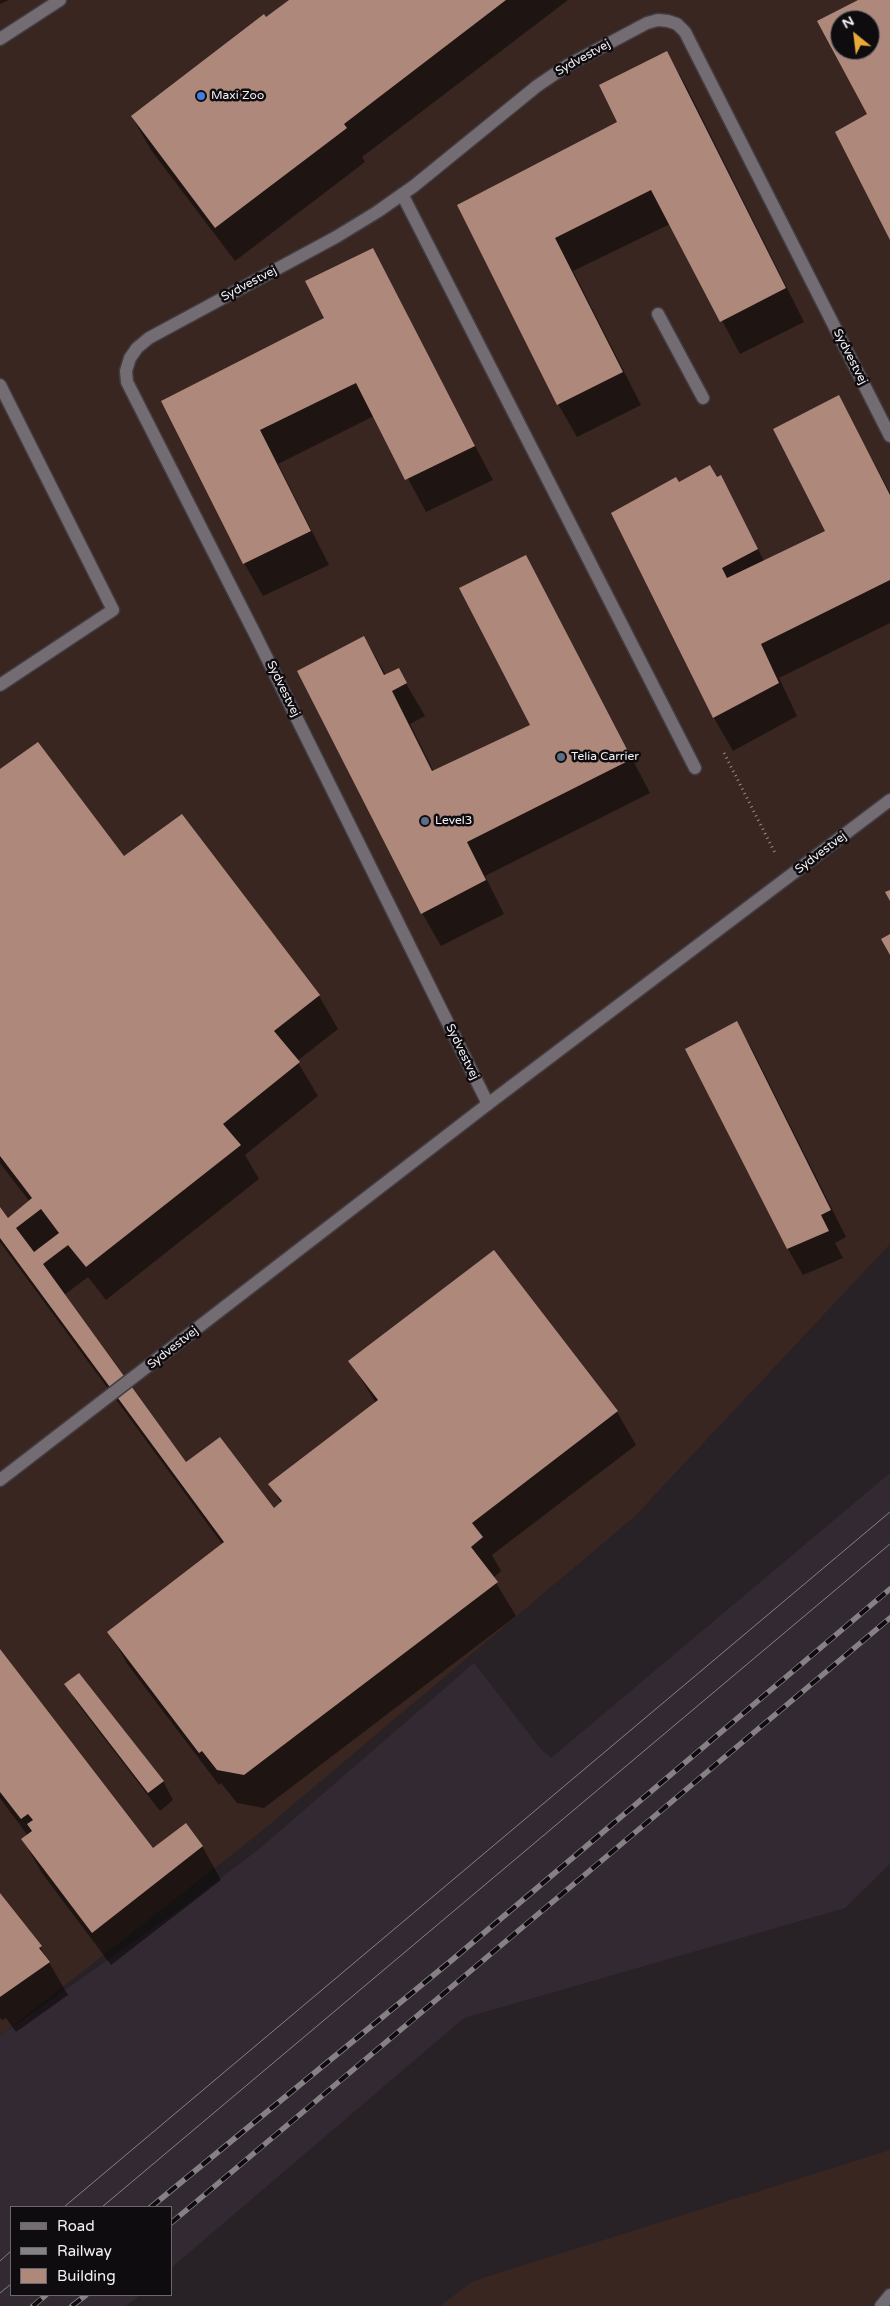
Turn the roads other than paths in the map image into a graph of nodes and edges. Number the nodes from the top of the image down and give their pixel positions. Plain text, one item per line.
1 (60, 0) edge
2 (0, 39) edge
3 (402, 194) junction
4 (658, 314) dead end
5 (0, 385) edge
6 (703, 398) dead end
7 (890, 436) edge
8 (0, 685) edge
9 (695, 768) dead end
10 (890, 800) edge
11 (488, 1104) junction
12 (0, 1480) edge
13 (890, 2295) edge
14 (881, 2306) edge

1 - 2 street
3 - 7 street, Sydvestvej
3 - 9 street
3 - 11 street, Sydvestvej
4 - 6 street
5 - 8 street
10 - 11 street, Sydvestvej
11 - 12 street, Sydvestvej
13 - 14 street

